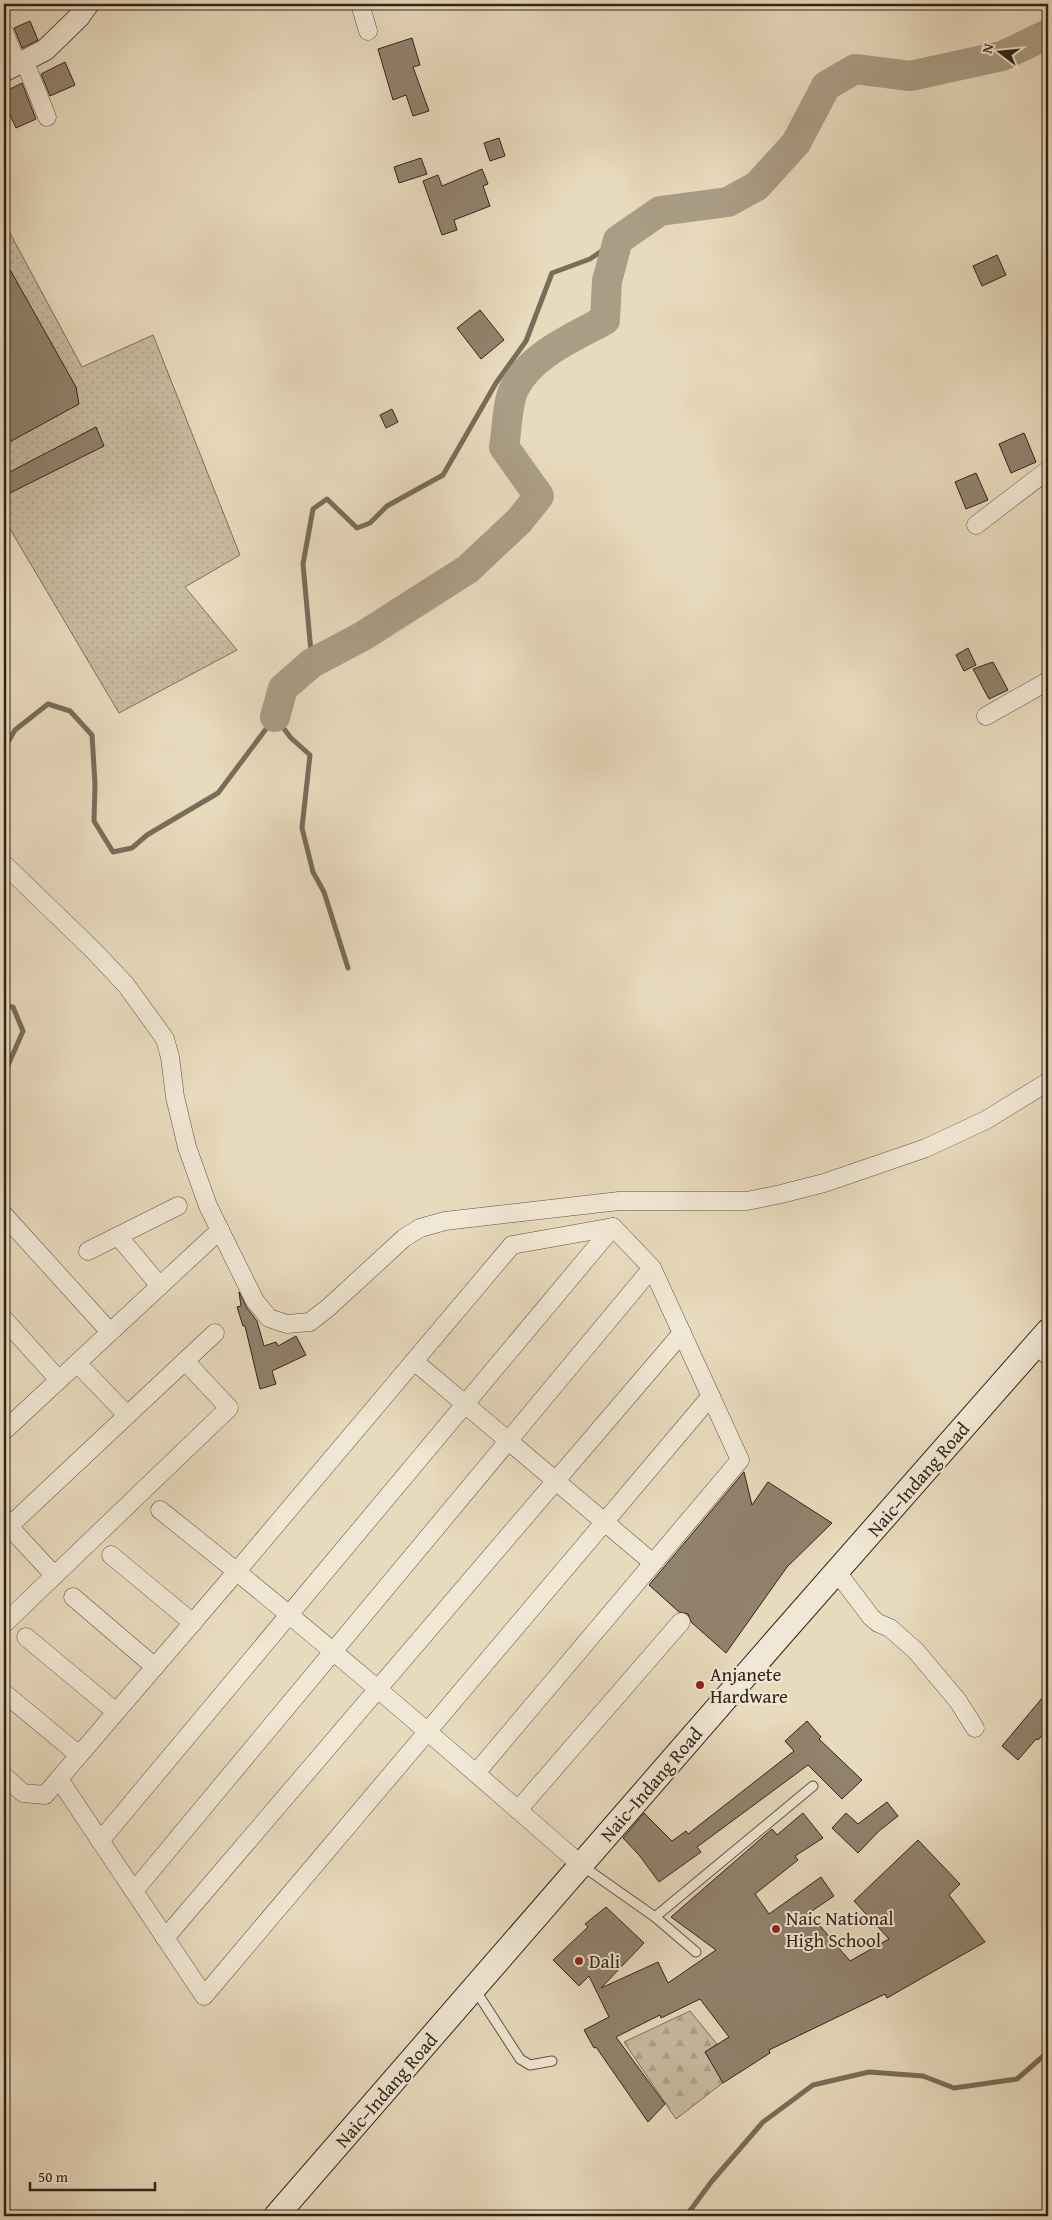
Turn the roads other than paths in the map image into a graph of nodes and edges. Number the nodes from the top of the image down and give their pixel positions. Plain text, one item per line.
1 (88, 4) edge
2 (360, 4) edge
3 (368, 31) dead end
4 (4, 32) edge
5 (15, 65) edge
6 (46, 117) dead end
7 (1048, 470) edge
8 (976, 525) dead end
9 (1048, 681) edge
10 (986, 716) dead end
11 (5, 865) edge
12 (1048, 1082) edge
13 (178, 1206) dead end
14 (4, 1215) edge
15 (613, 1227) junction
16 (220, 1230) junction
17 (118, 1236) junction
18 (88, 1251) dead end
19 (652, 1268) junction
20 (160, 1286) junction
21 (4, 1320) edge
22 (110, 1332) junction
23 (215, 1333) dead end
24 (682, 1333) junction
25 (1044, 1344) edge
26 (185, 1361) junction
27 (414, 1361) junction
28 (77, 1363) junction
29 (59, 1380) junction
30 (711, 1396) junction
31 (465, 1404) junction
32 (127, 1415) junction
33 (6, 1425) edge
34 (508, 1441) junction
35 (556, 1481) junction
36 (160, 1510) dead end
37 (605, 1522) junction
38 (5, 1526) edge
39 (111, 1555) dead end
40 (653, 1563) junction
41 (237, 1571) junction
42 (837, 1572) junction
43 (54, 1575) junction
44 (73, 1597) dead end
45 (289, 1615) junction
46 (680, 1622) dead end
47 (193, 1623) junction
48 (4, 1624) edge
49 (26, 1637) dead end
50 (333, 1652) junction
51 (155, 1666) junction
52 (377, 1690) junction
53 (4, 1694) edge
54 (116, 1712) junction
55 (975, 1728) dead end
56 (427, 1732) junction
57 (79, 1755) junction
58 (476, 1773) junction
59 (4, 1776) edge
60 (59, 1779) junction
61 (813, 1786) dead end
62 (518, 1810) junction
63 (100, 1841) junction
64 (581, 1865) junction
65 (134, 1891) junction
66 (655, 1917) junction
67 (165, 1938) junction
68 (696, 1952) dead end
69 (474, 1988) junction
70 (552, 2061) dead end
71 (276, 2216) edge

1 - 5 street
2 - 3 street
4 - 5 street
5 - 6 street
7 - 8 street
9 - 10 street
11 - 16 street
12 - 16 street
13 - 17 street
14 - 22 street
15 - 19 street
15 - 27 street
15 - 31 street
16 - 20 street
17 - 18 street
17 - 20 street
19 - 24 street
19 - 34 street
20 - 22 street
21 - 29 street
22 - 28 street
23 - 26 street
24 - 30 street
24 - 35 street
25 - 42 main road, Naic–Indang Road
26 - 32 street
26 - 43 street
27 - 31 street
27 - 41 street
28 - 29 street
28 - 32 street
29 - 33 street
30 - 37 street
30 - 40 street
31 - 34 street
31 - 45 street
32 - 38 street
34 - 35 street
34 - 50 street
35 - 37 street
35 - 52 street
36 - 41 street
37 - 40 street
37 - 56 street
38 - 43 street
39 - 47 street
40 - 58 street
41 - 45 street
41 - 47 street
42 - 55 street
42 - 64 main road, Naic–Indang Road
43 - 48 street
44 - 51 street
45 - 50 street
45 - 63 street
46 - 62 street
47 - 51 street
49 - 54 street
50 - 52 street
50 - 65 street
51 - 54 street
52 - 56 street
52 - 67 street
53 - 57 street
54 - 57 street
56 - 58 street
56 - 67 street
57 - 60 street
58 - 62 street
59 - 60 street
60 - 63 street
61 - 66 lane
62 - 64 street
63 - 65 street
64 - 66 lane
64 - 69 main road, Naic–Indang Road
65 - 67 street
66 - 68 lane
69 - 70 lane
69 - 71 main road, Naic–Indang Road

